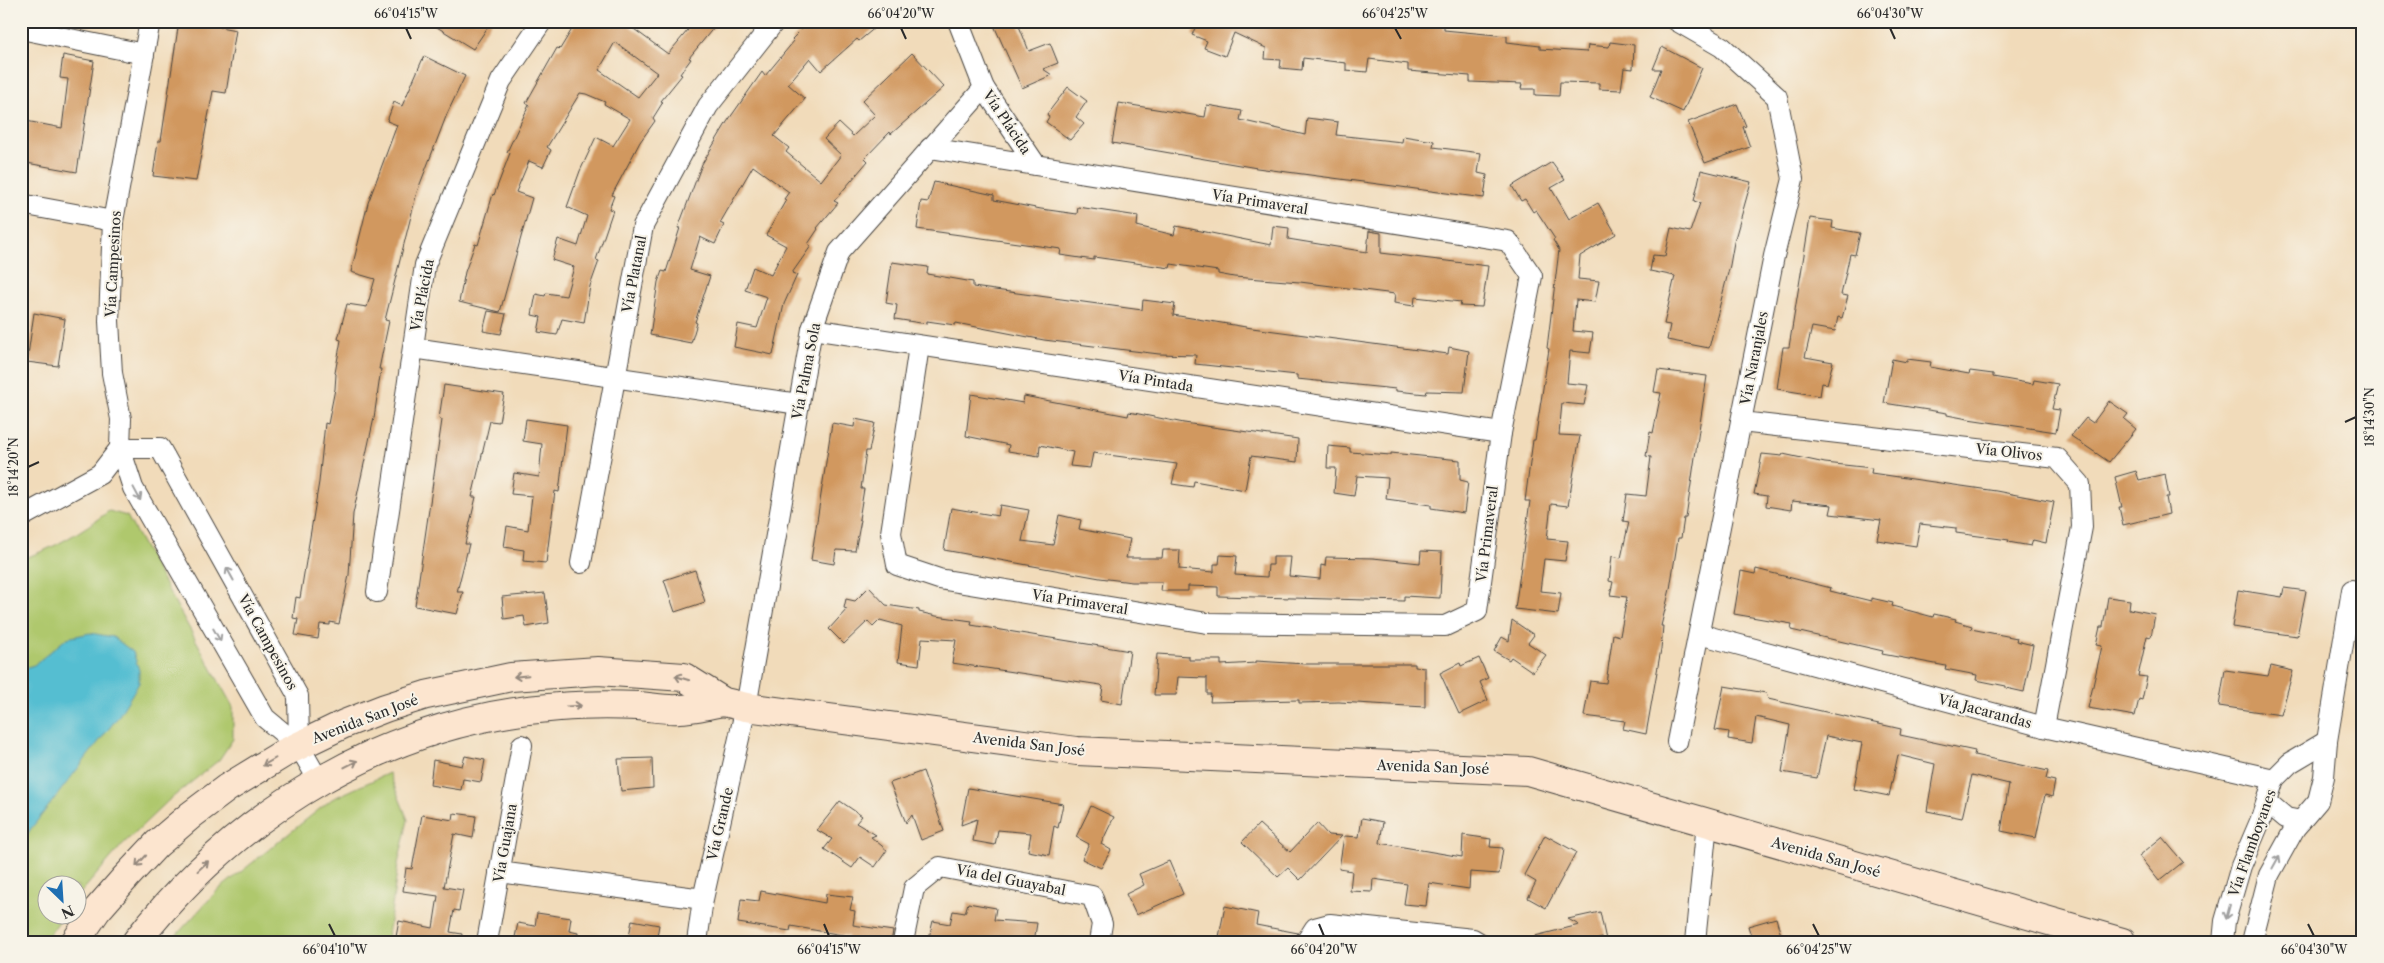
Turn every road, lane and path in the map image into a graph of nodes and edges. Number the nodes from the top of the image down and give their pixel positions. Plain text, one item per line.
1 (150, 21) edge
2 (542, 21) edge
3 (776, 21) edge
4 (958, 21) edge
5 (1677, 21) edge
6 (21, 29) edge
7 (144, 54) junction
8 (984, 88) junction
9 (930, 148) junction
10 (1036, 165) junction
11 (21, 204) edge
12 (113, 220) junction
13 (812, 329) junction
14 (919, 346) junction
15 (412, 348) junction
16 (614, 377) junction
17 (799, 404) junction
18 (1741, 422) junction
19 (1501, 433) junction
20 (120, 448) junction
21 (21, 517) edge
22 (581, 563) dead end
23 (2352, 590) dead end
24 (377, 592) dead end
25 (1698, 634) junction
26 (735, 705) junction
27 (2044, 727) junction
28 (2327, 741) junction
29 (1677, 742) dead end
30 (522, 745) dead end
31 (299, 746) junction
32 (2274, 779) junction
33 (319, 781) junction
34 (2267, 802) junction
35 (2301, 821) junction
36 (1707, 823) junction
37 (499, 872) junction
38 (703, 899) junction
39 (75, 942) edge
40 (136, 942) edge
41 (487, 942) edge
42 (697, 942) edge
43 (904, 942) edge
44 (1099, 942) edge
45 (1306, 942) edge
46 (1478, 942) edge
47 (1695, 942) edge
48 (2122, 942) edge
49 (2223, 942) edge
50 (2252, 942) edge

1 - 7 street, Vía Campesinos
2 - 15 street, Vía Plácida
3 - 16 street, Vía Platanal
4 - 8 street, Vía Plácida
5 - 18 street, Vía Naranjales
6 - 7 street
7 - 12 street, Vía Campesinos
8 - 9 street, Vía Palma Sola
8 - 10 street, Vía Plácida
9 - 10 street, Vía Primaveral
9 - 13 street, Vía Palma Sola
10 - 19 street, Vía Primaveral
11 - 12 street
12 - 20 street, Vía Campesinos
13 - 14 street, Vía Pintada
13 - 17 street, Vía Palma Sola
14 - 19 street, Vía Pintada
14 - 19 street, Vía Primaveral
15 - 16 street
15 - 24 street, Vía Plácida
16 - 17 street
16 - 22 street, Vía Platanal
17 - 26 street, Vía Palma Sola
18 - 25 street, Vía Naranjales
18 - 27 street, Vía Olivos
20 - 21 street
20 -> 31 street, Vía Campesinos
31 -> 20 street, Vía Campesinos
23 - 28 street, Vía Flamboyanes
25 - 27 street, Vía Jacarandas
25 - 29 street, Vía Naranjales
26 -> 31 street, Avenida San José
33 -> 26 street, Avenida San José
26 - 36 street, Avenida San José
26 - 38 street, Vía Grande
27 - 32 street, Vía Jacarandas
28 - 32 street, Vía Flamboyanes
28 - 35 street, Vía Flamboyanes
30 - 37 street, Vía Guajana
31 - 33 street, Vía Campesinos
31 -> 39 street, Avenida San José
32 - 34 street, Vía Flamboyanes
40 -> 33 street, Avenida San José
34 - 35 street
34 -> 49 street, Vía Flamboyanes
50 -> 35 street, Vía Flamboyanes
36 - 47 street
36 - 48 street, Avenida San José
37 - 38 street
37 - 41 street, Vía Guajana
38 - 42 street, Vía Grande
43 - 44 street, Vía del Guayabal
45 - 46 street

